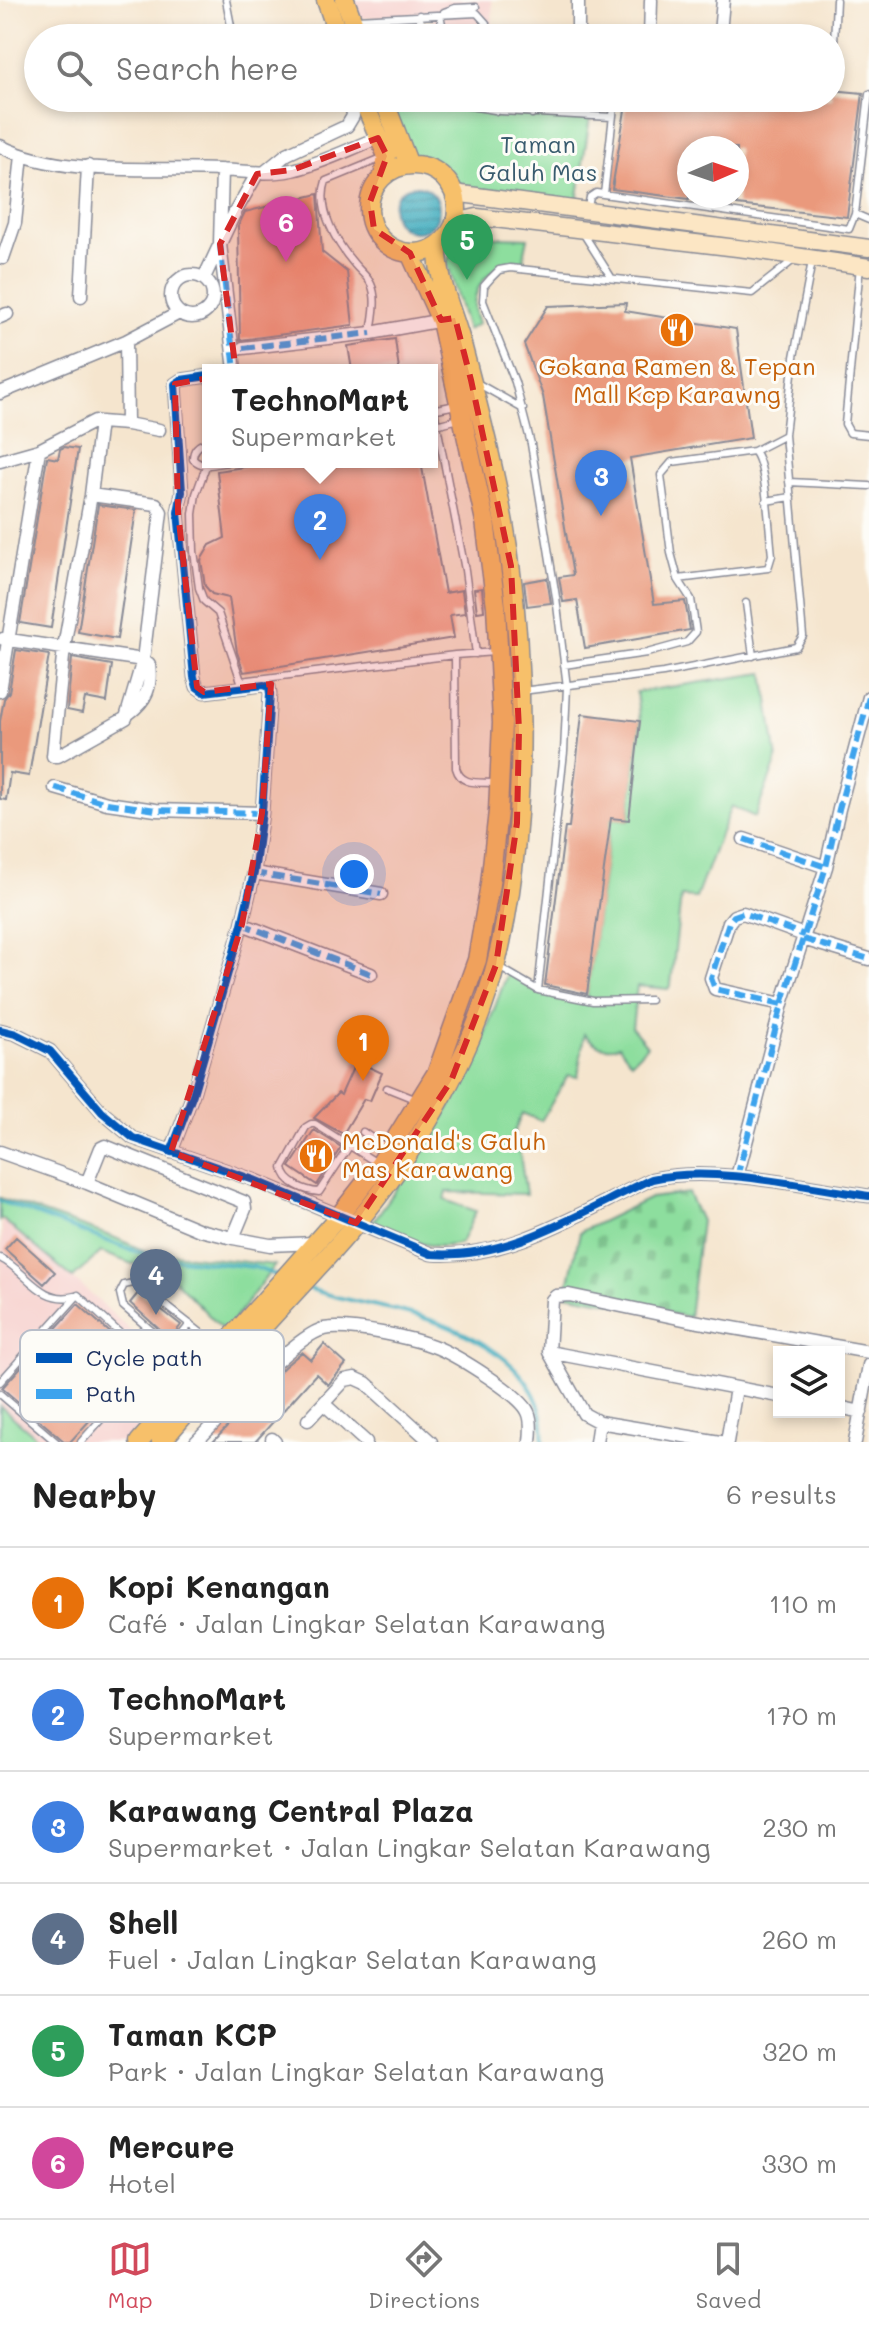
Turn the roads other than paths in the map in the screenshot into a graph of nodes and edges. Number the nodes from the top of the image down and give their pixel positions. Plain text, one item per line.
1 (226, 0) edge
2 (326, 0) edge
3 (345, 0) edge
4 (578, 0) edge
5 (651, 0) edge
6 (723, 0) edge
7 (836, 0) edge
8 (476, 7) dead end
9 (419, 15) junction
10 (440, 15) junction
11 (382, 18) junction
12 (353, 19) junction
13 (231, 24) edge
14 (331, 24) edge
15 (355, 24) edge
16 (384, 24) edge
17 (421, 24) edge
18 (442, 24) edge
19 (486, 24) edge
20 (578, 24) edge
21 (650, 24) edge
22 (721, 24) edge
23 (835, 24) edge
24 (869, 94) edge
25 (353, 112) edge
26 (368, 112) edge
27 (388, 112) edge
28 (511, 112) edge
29 (613, 112) edge
30 (532, 114) joint
31 (612, 117) junction
32 (378, 138) junction
33 (0, 146) edge
34 (22, 155) junction
35 (387, 156) junction
36 (409, 165) junction
37 (88, 166) junction
38 (222, 170) junction
39 (261, 173) junction
40 (383, 177) junction
41 (454, 193) junction
42 (604, 194) junction
43 (476, 196) junction
44 (587, 211) junction
45 (855, 214) junction
46 (477, 217) junction
47 (869, 220) edge
48 (455, 222) junction
49 (581, 229) junction
50 (220, 244) junction
51 (869, 244) edge
52 (438, 246) junction
53 (410, 253) junction
54 (3, 258) dead end
55 (804, 258) junction
56 (864, 266) edge
57 (611, 277) junction
58 (204, 278) junction
59 (81, 296) dead end
60 (179, 313) junction
61 (448, 319) junction
62 (371, 333) junction
63 (126, 341) junction
64 (243, 348) dead end
65 (234, 364) edge
66 (202, 377) edge
67 (471, 380) junction
68 (0, 393) edge
69 (523, 409) junction
70 (438, 410) edge
71 (462, 411) junction
72 (100, 422) junction
73 (127, 424) junction
74 (438, 424) edge
75 (159, 430) dead end
76 (785, 435) junction
77 (869, 435) edge
78 (438, 441) edge
79 (202, 445) edge
80 (39, 450) junction
81 (754, 451) junction
82 (0, 461) edge
83 (202, 464) edge
84 (205, 468) edge
85 (789, 482) junction
86 (869, 486) edge
87 (91, 495) junction
88 (791, 497) junction
89 (766, 501) junction
90 (678, 579) junction
91 (746, 603) dead end
92 (4, 639) edge
93 (64, 647) junction
94 (499, 652) junction
95 (476, 654) junction
96 (455, 655) junction
97 (753, 656) junction
98 (143, 660) junction
99 (564, 665) junction
100 (567, 687) junction
101 (0, 691) edge
102 (518, 691) junction
103 (869, 697) edge
104 (500, 783) junction
105 (55, 788) dead end
106 (262, 813) junction
107 (744, 839) dead end
108 (826, 867) junction
109 (254, 873) junction
110 (381, 894) dead end
111 (242, 924) junction
112 (804, 937) junction
113 (869, 959) edge
114 (496, 965) junction
115 (371, 974) dead end
116 (538, 990) junction
117 (650, 1000) dead end
118 (782, 1004) junction
119 (0, 1030) edge
120 (387, 1088) dead end
121 (420, 1102) junction
122 (363, 1132) dead end
123 (350, 1145) junction
124 (0, 1152) edge
125 (171, 1152) junction
126 (385, 1158) junction
127 (737, 1177) junction
128 (87, 1183) junction
129 (869, 1196) edge
130 (348, 1219) junction
131 (233, 1238) junction
132 (314, 1243) junction
133 (0, 1258) edge
134 (78, 1295) junction
135 (273, 1303) junction
136 (190, 1324) junction
137 (47, 1330) edge
138 (117, 1330) edge
139 (150, 1330) edge
140 (185, 1330) edge
141 (198, 1330) edge
142 (243, 1330) edge
143 (260, 1330) edge
144 (549, 1352) junction
145 (869, 1352) edge
146 (284, 1355) edge
147 (20, 1360) edge
148 (869, 1365) edge
149 (0, 1382) edge
150 (736, 1388) junction
151 (0, 1394) edge
152 (773, 1395) edge
153 (324, 1404) junction
154 (845, 1408) edge
155 (20, 1411) edge
156 (861, 1412) junction
157 (308, 1420) dead end
158 (33, 1422) edge
159 (99, 1422) edge
160 (157, 1422) edge
161 (179, 1422) edge
162 (216, 1422) edge
163 (599, 1422) junction
164 (56, 1442) edge
165 (81, 1442) edge
166 (139, 1442) edge
167 (161, 1442) edge
168 (196, 1442) edge
169 (366, 1442) edge
170 (431, 1442) edge
171 (530, 1442) edge
172 (596, 1442) edge
173 (720, 1442) edge
174 (727, 1442) edge
175 (855, 1442) edge

1 - 13 lane
2 - 14 main road
3 - 12 main road
4 - 20 street
5 - 21 street
6 - 22 street
7 - 23 lane
8 - 10 lane
9 - 10 lane
9 - 11 lane
9 - 17 lane
10 - 18 lane
10 - 19 lane
11 - 12 lane
11 - 16 lane
12 - 15 main road
24 - 45 lane
25 - 39 street
26 - 32 main road
27 - 36 main road
28 - 30 lane
29 - 31 lane
30 - 31 lane
31 - 42 lane
32 - 35 main road
32 - 39 street
33 - 34 street
34 - 37 street
34 - 54 street
35 - 40 main road
35 - 62 lane
36 - 40 main road
36 - 41 main road
37 - 38 street
37 - 59 street
38 - 39 street
38 - 50 street
39 - 50 street
40 - 53 main road
41 - 43 main road
41 - 48 main road
42 - 44 lane
42 - 45 lane
43 - 44 main road
43 - 46 main road
44 - 51 main road
45 - 47 lane
46 - 48 main road
46 - 49 main road
48 - 52 main road
49 - 55 main road
49 - 57 lane
50 - 58 street
50 - 65 street
52 - 53 main road
52 - 61 main road
53 - 61 main road
55 - 56 main road
55 - 57 lane
55 - 76 lane
56 - 77 lane
57 - 69 lane
58 - 60 street
58 - 60 street
60 - 63 street
61 - 62 street
61 - 67 main road
61 - 71 main road
62 - 64 street
63 - 68 street
63 - 73 street
66 - 106 street
67 - 69 lane
67 - 102 main road
69 - 99 lane
70 - 71 lane
71 - 74 lane
71 - 94 main road
72 - 73 street
72 - 80 street
72 - 87 street
73 - 75 street
76 - 81 lane
76 - 85 lane
78 - 95 lane
79 - 83 lane
80 - 82 street
80 - 92 street
81 - 89 lane
81 - 90 lane
84 - 96 lane
85 - 86 lane
85 - 88 lane
87 - 93 street
87 - 98 street
88 - 89 lane
88 - 97 lane
89 - 90 lane
90 - 99 lane
91 - 97 lane
92 - 93 street
92 - 101 street
93 - 98 street
93 - 98 street
94 - 95 lane
94 - 104 main road
95 - 96 lane
96 - 104 lane
97 - 100 lane
99 - 100 lane
100 - 102 lane
100 - 116 lane
102 - 114 main road
103 - 108 street
104 - 121 main road
105 - 106 street
106 - 109 street
107 - 108 street
108 - 112 street
109 - 110 street
109 - 111 street
111 - 115 street
111 - 125 street
112 - 113 street
112 - 118 street
112 - 118 street
114 - 116 lane
114 - 130 main road
116 - 117 lane
118 - 127 street
119 - 125 street
120 - 121 lane
121 - 126 main road
122 - 126 lane
123 - 123 lane
123 - 126 lane
124 - 128 street
125 - 130 street
126 - 130 main road
127 - 129 street
127 - 130 street
128 - 131 street
128 - 131 street
130 - 132 main road
130 - 135 main road
131 - 132 street
132 - 135 main road
133 - 134 lane
134 - 137 lane
134 - 138 lane
135 - 142 main road
135 - 143 main road
136 - 139 lane
136 - 140 lane
136 - 141 lane
144 - 145 street
144 - 150 street
144 - 163 street
146 - 171 street
147 - 149 lane
148 - 156 street
150 - 152 street
150 - 174 street
151 - 155 lane
153 - 157 street
153 - 169 street
153 - 170 street
154 - 156 street
156 - 175 street
158 - 164 lane
159 - 165 lane
160 - 166 main road
161 - 167 main road
162 - 168 street
163 - 172 street
163 - 173 street

